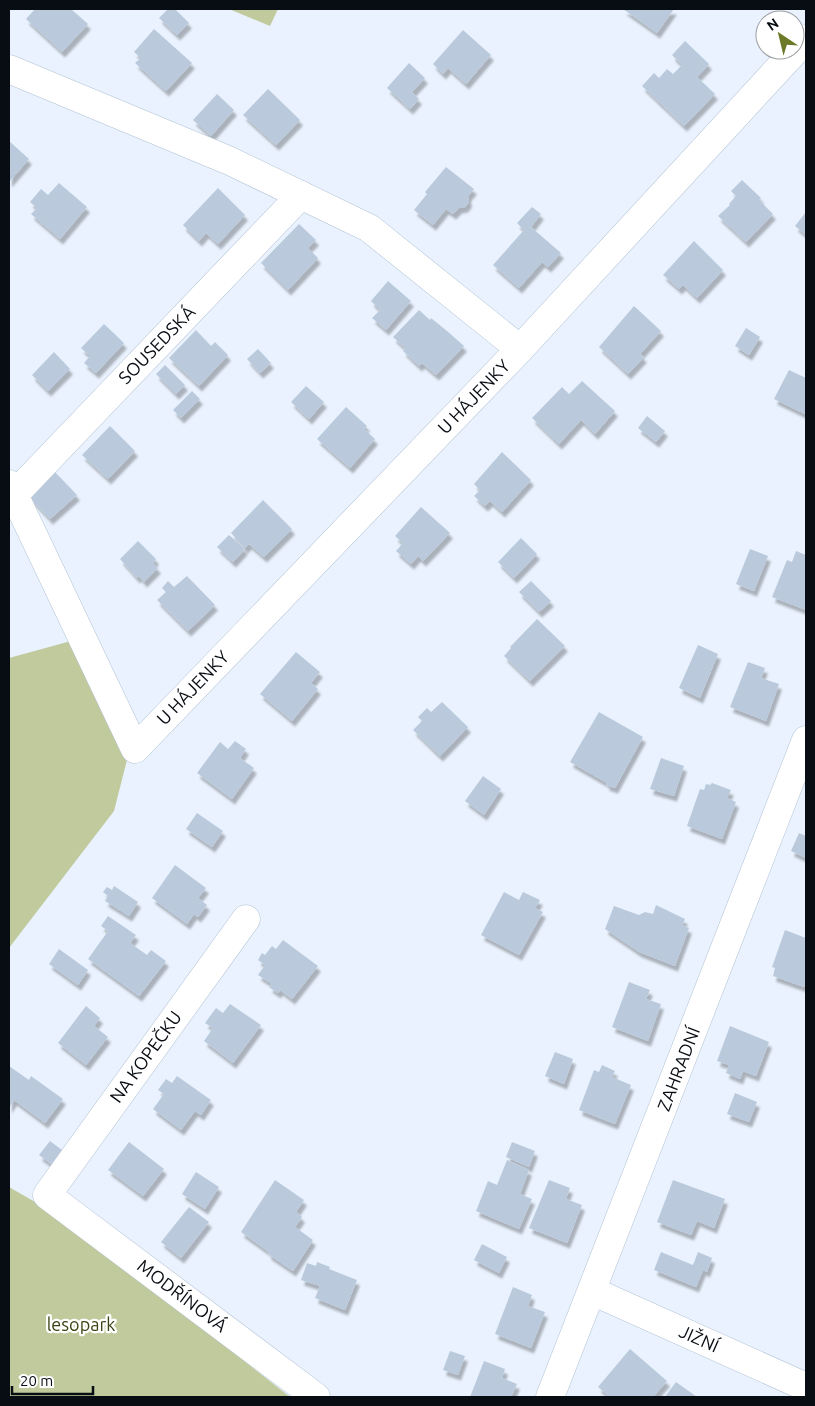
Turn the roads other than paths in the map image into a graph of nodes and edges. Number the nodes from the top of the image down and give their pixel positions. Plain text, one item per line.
1 (806, 39) edge
2 (9, 69) edge
3 (301, 195) junction
4 (520, 349) junction
5 (11, 489) edge
6 (806, 740) edge
7 (135, 749) joint
8 (801, 772) edge
9 (246, 919) dead end
10 (47, 1195) joint
11 (592, 1290) junction
12 (806, 1387) edge
13 (316, 1397) edge
14 (550, 1397) edge

1 - 4 street, U HÁJENKY
2 - 3 street
3 - 4 street
3 - 5 street, SOUSEDSKÁ
4 - 7 street, U HÁJENKY
5 - 7 street, SOUSEDSKÁ
6 - 8 street, ZAHRADNÍ
8 - 11 street, ZAHRADNÍ
9 - 10 street, NA KOPEČKU
10 - 13 street, MODŘÍNOVÁ
11 - 12 street, JIŽNÍ
11 - 14 street, ZAHRADNÍ

